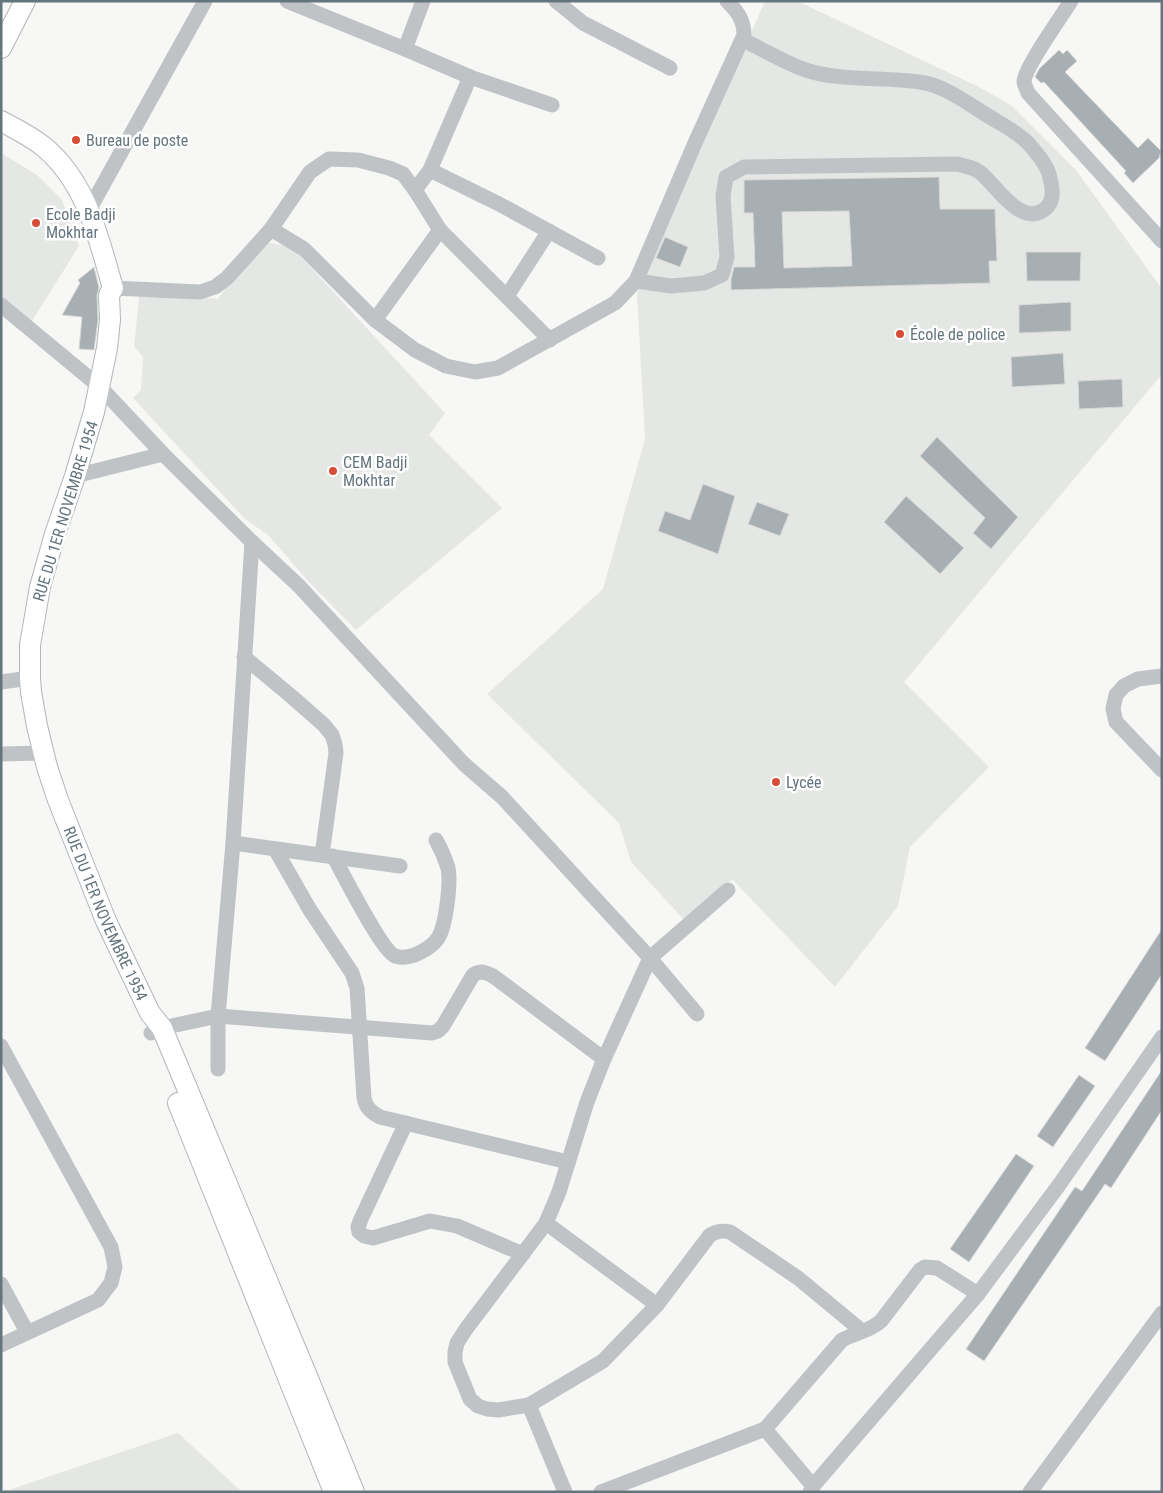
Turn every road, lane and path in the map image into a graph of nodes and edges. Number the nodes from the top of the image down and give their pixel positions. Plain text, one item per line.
1 (24, 1) edge
2 (205, 1) edge
3 (286, 1) edge
4 (423, 1) edge
5 (556, 1) edge
6 (726, 1) edge
7 (1071, 1) edge
8 (743, 38) junction
9 (1, 48) edge
10 (405, 49) junction
11 (670, 68) dead end
12 (470, 77) junction
13 (552, 105) dead end
14 (1, 121) edge
15 (430, 170) junction
16 (416, 190) junction
17 (89, 210) junction
18 (271, 229) junction
19 (440, 230) junction
20 (549, 231) junction
21 (1162, 241) edge
22 (598, 258) dead end
23 (636, 281) junction
24 (112, 288) junction
25 (507, 296) junction
26 (1, 305) edge
27 (375, 320) junction
28 (550, 340) junction
29 (100, 387) junction
30 (163, 454) junction
31 (75, 476) junction
32 (252, 542) junction
33 (244, 657) junction
34 (1162, 676) edge
35 (30, 678) junction
36 (1, 682) edge
37 (43, 753) junction
38 (1, 754) edge
39 (1162, 770) edge
40 (436, 840) dead end
41 (233, 843) junction
42 (275, 849) junction
43 (327, 855) junction
44 (400, 866) dead end
45 (728, 890) dead end
46 (650, 958) junction
47 (697, 1014) dead end
48 (218, 1016) junction
49 (155, 1025) junction
50 (359, 1027) junction
51 (1162, 1037) edge
52 (1, 1046) edge
53 (604, 1059) junction
54 (218, 1069) dead end
55 (406, 1123) junction
56 (568, 1162) junction
57 (546, 1222) junction
58 (523, 1254) junction
59 (1, 1284) edge
60 (978, 1294) junction
61 (657, 1306) junction
62 (1162, 1313) edge
63 (862, 1331) junction
64 (27, 1332) junction
65 (1, 1345) edge
66 (529, 1405) junction
67 (765, 1429) junction
68 (812, 1489) edge
69 (605, 1491) edge
70 (334, 1492) edge
71 (354, 1492) edge
72 (565, 1492) edge
73 (1030, 1492) edge

1 - 9 main road
2 - 17 street
3 - 10 street
4 - 10 street
5 - 11 street
6 - 8 street
7 - 21 street
8 - 23 street
8 - 23 street
10 - 12 street
12 - 13 street
12 - 15 street
14 - 17 main road, RUE DU 1ER NOVEMBRE 1954
15 - 16 street
15 - 20 street
16 - 18 street
16 - 19 street
17 - 24 main road, RUE DU 1ER NOVEMBRE 1954
18 - 24 street
18 - 27 street
19 - 25 street
19 - 27 street
20 - 22 street
20 - 25 street
23 - 28 street
24 - 29 main road, RUE DU 1ER NOVEMBRE 1954
25 - 28 street
26 - 29 street
27 - 28 street
29 - 30 street
29 - 31 main road, RUE DU 1ER NOVEMBRE 1954
30 - 31 street
30 - 32 street
31 - 35 main road, RUE DU 1ER NOVEMBRE 1954
32 - 33 street
32 - 46 street
33 - 41 street
33 - 43 street
34 - 39 street
35 - 36 street
35 - 37 main road, RUE DU 1ER NOVEMBRE 1954
37 - 38 street
37 - 49 main road, RUE DU 1ER NOVEMBRE 1954
40 - 43 street
41 - 42 street
41 - 48 street
42 - 43 street
42 - 50 street
43 - 44 street
45 - 46 street
46 - 47 street
46 - 53 street
48 - 49 street
48 - 50 street
48 - 54 street
49 - 70 main road
49 - 71 main road
50 - 53 street
50 - 55 street
51 - 60 street
52 - 64 street
53 - 56 street
55 - 56 street
55 - 58 street
56 - 57 street
57 - 58 street
57 - 61 street
58 - 66 street
59 - 64 street
60 - 63 street
60 - 68 street
61 - 63 street
61 - 66 street
62 - 73 street
63 - 67 street
64 - 65 street
66 - 72 street
67 - 68 street
67 - 69 street

